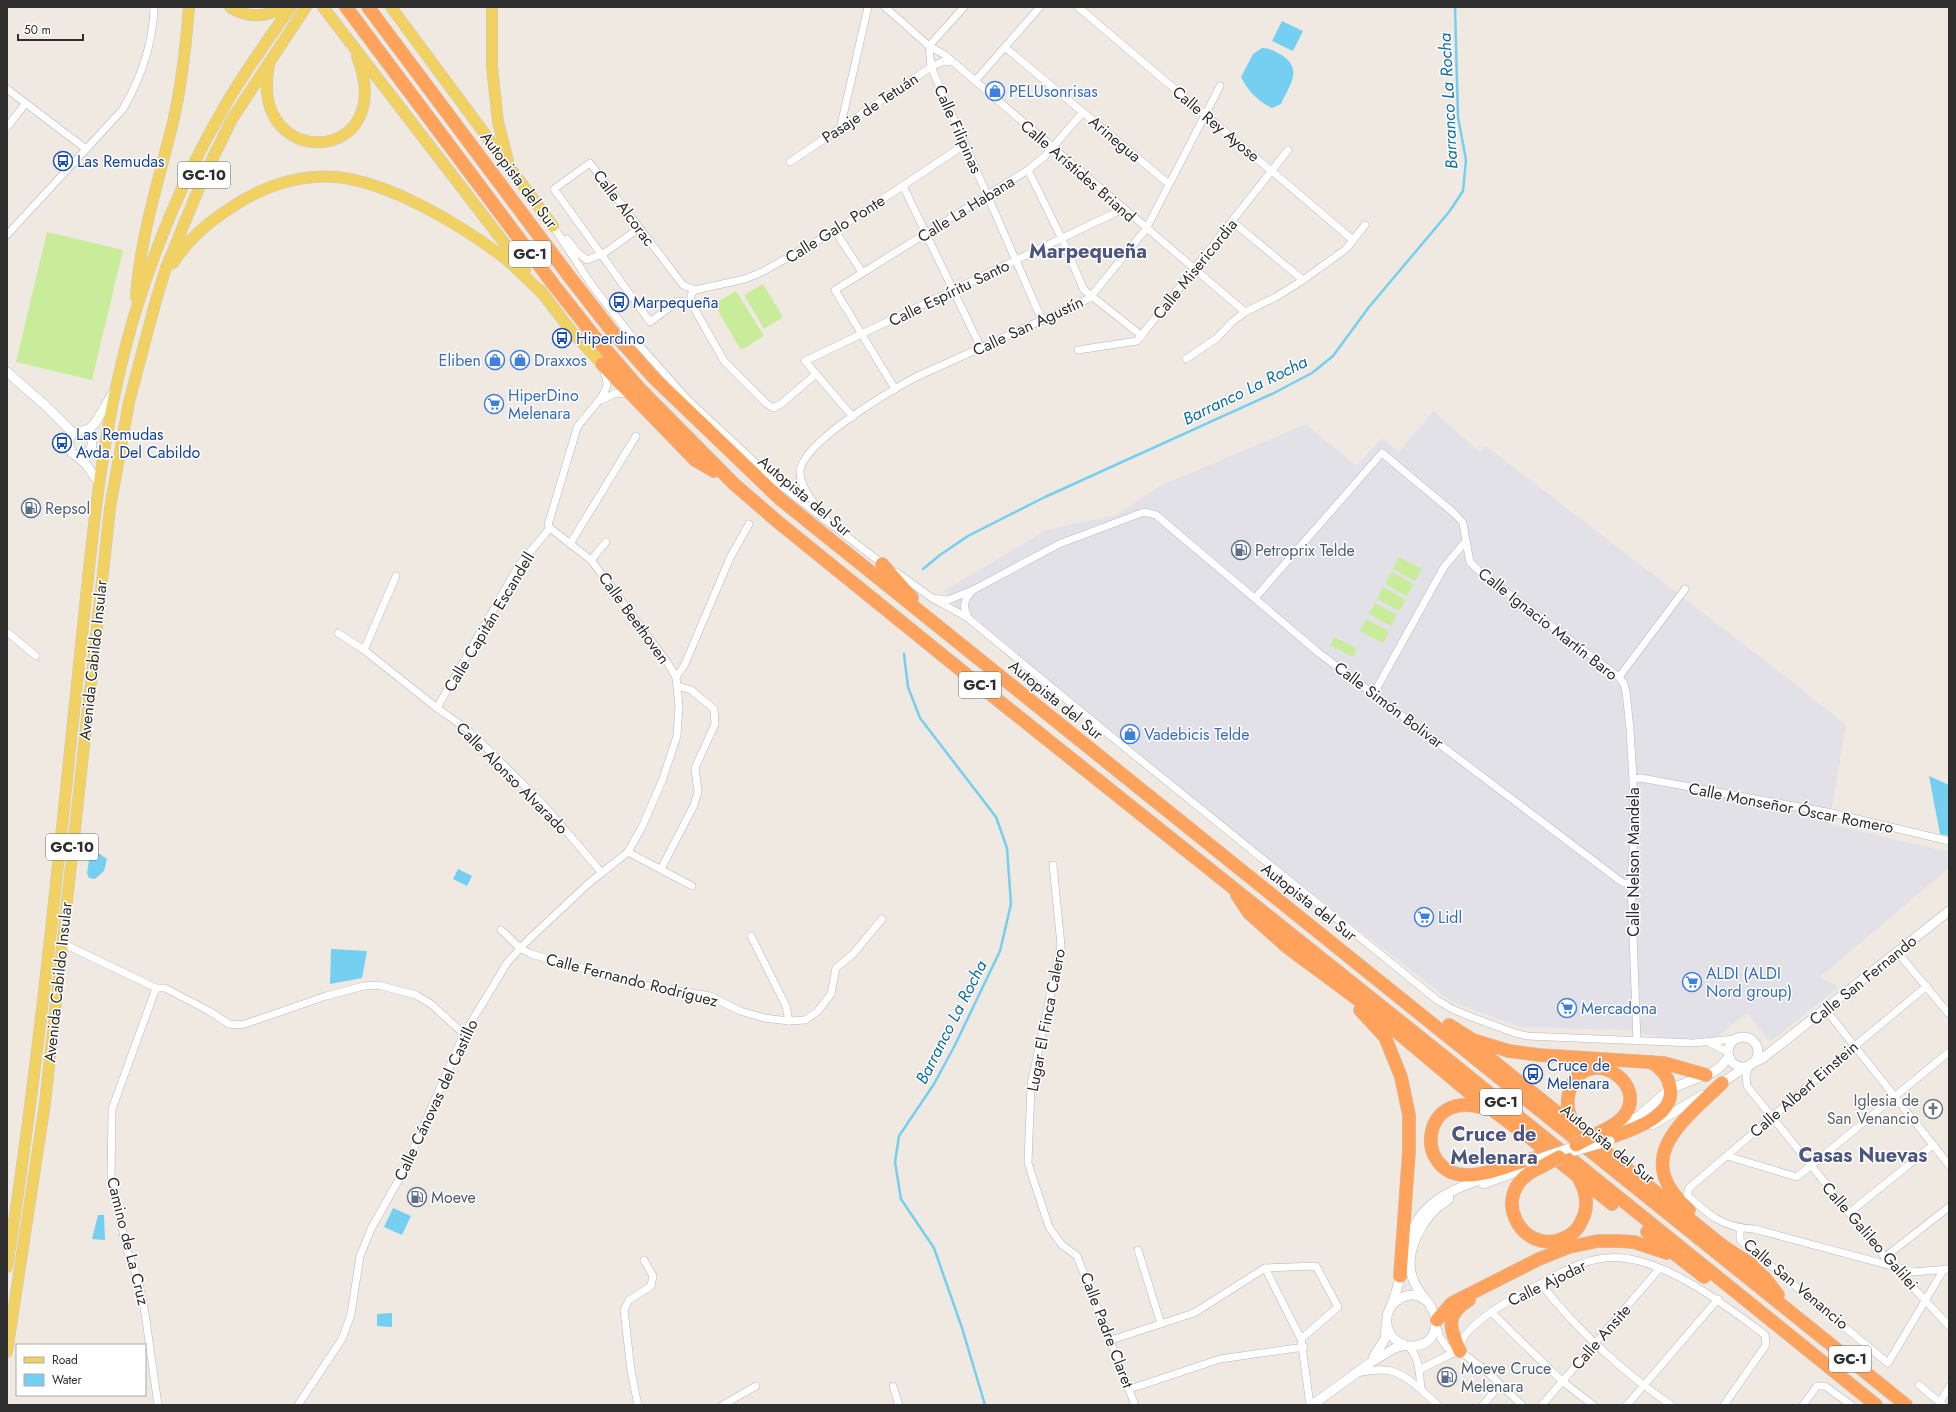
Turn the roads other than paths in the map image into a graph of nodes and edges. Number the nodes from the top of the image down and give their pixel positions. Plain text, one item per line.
1 (154, 7) edge
2 (189, 7) edge
3 (230, 7) edge
4 (283, 7) edge
5 (291, 7) edge
6 (306, 7) edge
7 (323, 7) edge
8 (346, 7) edge
9 (368, 7) edge
10 (390, 7) edge
11 (492, 7) edge
12 (868, 7) edge
13 (885, 7) edge
14 (964, 7) edge
15 (1040, 7) edge
16 (1078, 7) edge
17 (353, 46) junction
18 (929, 46) junction
19 (1006, 48) junction
20 (271, 59) junction
21 (952, 62) junction
22 (931, 67) junction
23 (975, 81) junction
24 (1220, 86) dead end
25 (7, 89) edge
26 (26, 104) junction
27 (1083, 112) junction
28 (1204, 114) junction
29 (7, 127) edge
30 (840, 129) junction
31 (964, 145) junction
32 (1052, 148) junction
33 (86, 149) junction
34 (1288, 150) dead end
35 (790, 162) dead end
36 (510, 168) junction
37 (1028, 170) junction
38 (1271, 171) junction
39 (1170, 184) junction
40 (903, 186) junction
41 (988, 196) junction
42 (1123, 209) junction
43 (1233, 222) junction
44 (1365, 225) dead end
45 (554, 226) junction
46 (638, 229) junction
47 (1146, 229) junction
48 (835, 231) junction
49 (927, 233) junction
50 (7, 235) edge
51 (1062, 239) junction
52 (1353, 240) junction
53 (601, 256) junction
54 (1016, 261) junction
55 (1194, 269) junction
56 (862, 272) junction
57 (1303, 280) junction
58 (683, 285) junction
59 (696, 290) junction
60 (954, 290) junction
61 (1092, 295) junction
62 (544, 296) junction
63 (156, 300) junction
64 (678, 301) junction
65 (691, 303) junction
66 (1245, 312) junction
67 (135, 313) junction
68 (1042, 320) junction
69 (861, 335) junction
70 (1142, 336) junction
71 (981, 348) junction
72 (1078, 350) dead end
73 (1186, 359) dead end
74 (602, 364) junction
75 (7, 372) edge
76 (816, 374) junction
77 (116, 389) junction
78 (895, 389) junction
79 (631, 394) junction
80 (594, 405) junction
81 (853, 417) junction
82 (83, 431) junction
83 (73, 432) junction
84 (636, 436) dead end
85 (76, 455) junction
86 (98, 483) junction
87 (734, 484) junction
88 (826, 520) junction
89 (749, 524) dead end
90 (550, 528) junction
91 (1466, 541) junction
92 (606, 542) dead end
93 (570, 544) junction
94 (591, 560) junction
95 (882, 564) junction
96 (396, 576) dead end
97 (1685, 589) dead end
98 (973, 590) junction
99 (932, 598) junction
100 (1255, 598) junction
101 (968, 618) junction
102 (939, 628) junction
103 (7, 632) edge
104 (338, 632) dead end
105 (364, 650) junction
106 (36, 656) dead end
107 (676, 677) junction
108 (1619, 678) junction
109 (1624, 684) joint
110 (678, 686) junction
111 (1374, 693) junction
112 (437, 708) junction
113 (1633, 779) junction
114 (1949, 841) edge
115 (628, 852) junction
116 (1053, 865) dead end
117 (661, 869) junction
118 (602, 873) junction
119 (1631, 883) junction
120 (1229, 884) junction
121 (692, 886) dead end
122 (1949, 911) edge
123 (882, 918) dead end
124 (501, 930) dead end
125 (751, 936) dead end
126 (62, 943) junction
127 (520, 948) junction
128 (1341, 949) junction
129 (1898, 953) junction
130 (1323, 974) junction
131 (1927, 986) junction
132 (156, 988) junction
133 (1826, 1010) junction
134 (1949, 1014) edge
135 (790, 1021) junction
136 (1449, 1025) junction
137 (464, 1034) junction
138 (1736, 1039) junction
139 (1637, 1041) junction
140 (1708, 1043) junction
141 (1755, 1043) junction
142 (1856, 1045) junction
143 (1777, 1047) junction
144 (1949, 1052) edge
145 (1729, 1055) junction
146 (1651, 1062) junction
147 (1749, 1065) junction
148 (1706, 1076) junction
149 (1722, 1083) junction
150 (1670, 1089) junction
151 (1895, 1096) junction
152 (1493, 1112) junction
153 (1772, 1116) junction
154 (1580, 1130) junction
155 (1607, 1136) junction
156 (1933, 1145) junction
157 (1578, 1148) junction
158 (1553, 1156) junction
159 (1727, 1156) junction
160 (1531, 1164) junction
161 (1949, 1165) edge
162 (1810, 1166) junction
163 (1577, 1176) junction
164 (1687, 1195) joint
165 (1949, 1207) edge
166 (1849, 1213) junction
167 (1740, 1229) junction
168 (1138, 1250) dead end
169 (1077, 1256) joint
170 (1885, 1257) junction
171 (644, 1260) dead end
172 (1682, 1261) junction
173 (1752, 1265) junction
174 (1893, 1266) junction
175 (7, 1267) edge
176 (1265, 1268) junction
177 (1659, 1269) junction
178 (1947, 1269) edge
179 (1400, 1276) junction
180 (1502, 1276) junction
181 (1541, 1284) junction
182 (1718, 1299) junction
183 (1426, 1300) junction
184 (1926, 1301) junction
185 (1391, 1306) junction
186 (1491, 1312) junction
187 (1794, 1314) junction
188 (1772, 1321) junction
189 (1436, 1323) junction
190 (1161, 1324) junction
191 (1387, 1324) junction
192 (1949, 1326) edge
193 (1302, 1339) junction
194 (1111, 1340) junction
195 (1596, 1343) junction
196 (1407, 1345) junction
197 (1304, 1347) junction
198 (1460, 1351) junction
199 (7, 1352) edge
200 (1370, 1363) junction
201 (1419, 1370) junction
202 (1356, 1373) junction
203 (1562, 1382) junction
204 (1500, 1385) junction
205 (1919, 1385) dead end
206 (756, 1386) dead end
207 (893, 1386) dead end
208 (1643, 1386) junction
209 (1949, 1387) edge
210 (1421, 1388) junction
211 (1130, 1389) junction
212 (1941, 1404) edge
213 (158, 1405) edge
214 (298, 1405) edge
215 (638, 1405) edge
216 (723, 1405) edge
217 (899, 1405) edge
218 (1135, 1405) edge
219 (1311, 1405) edge
220 (1438, 1405) edge
221 (1483, 1405) edge
222 (1522, 1405) edge
223 (1542, 1405) edge
224 (1592, 1405) edge
225 (1627, 1405) edge
226 (1671, 1405) edge
227 (1724, 1405) edge
228 (1803, 1405) edge
229 (1851, 1405) edge
230 (1876, 1405) edge
231 (1906, 1405) edge

1 - 33 street
2 - 67 main road
3 - 4 main road
5 - 67 main road, Avenida Cabildo Insular / GC-10
6 - 20 main road, Avenida Cabildo Insular / GC-10
7 - 17 main road
8 - 87 highway, GC-1
9 - 102 highway, Autopista del Sur / GC-1
10 - 36 main road
11 - 36 main road
12 - 30 street
13 - 18 street, Calle Arístides Briand
14 - 18 street
15 - 19 street
16 - 28 street, Calle Rey Ayose
17 - 20 main road
17 - 62 main road
18 - 21 street, Calle Arístides Briand
18 - 22 street, Calle Filipinas
19 - 23 street
19 - 27 street, Arinegua
20 - 63 main road, Avenida Cabildo Insular / GC-10
21 - 22 street, Pasaje de Tetuán
21 - 23 street, Calle Arístides Briand
22 - 30 street, Pasaje de Tetuán
22 - 31 street, Calle Filipinas
23 - 32 street, Calle Arístides Briand
24 - 28 street, Calle San Agustín
25 - 26 street
26 - 29 street
26 - 33 street
27 - 32 street, Calle La Habana
27 - 39 street, Arinegua
28 - 38 street, Calle Rey Ayose
28 - 39 street, Calle San Agustín
30 - 35 street, Pasaje de Tetuán
31 - 40 street, Calle Galo Ponte
31 - 41 street, Calle Filipinas
32 - 37 street, Calle La Habana
32 - 42 street, Calle Arístides Briand
33 - 50 street
34 - 38 street, Calle Misericordia
36 - 45 main road
37 - 41 street, Calle La Habana
37 - 51 street
38 - 43 street, Calle Misericordia
38 - 52 street, Calle Rey Ayose
39 - 47 street, Calle San Agustín
40 - 48 street, Calle Galo Ponte
40 - 49 street
41 - 49 street, Calle La Habana
41 - 54 street, Calle Filipinas
42 - 47 street, Calle Arístides Briand
42 - 51 street, Calle Espíritu Santo
43 - 55 street, Calle Misericordia
43 - 57 street
44 - 52 street
45 - 53 street
45 - 88 street
46 - 53 street
46 - 53 street, Calle Alcorac
46 - 58 street, Calle Alcorac
47 - 55 street, Calle Arístides Briand
47 - 61 street, Calle San Agustín
48 - 56 street
48 - 59 street, Calle Galo Ponte
49 - 56 street, Calle La Habana
49 - 60 street
51 - 54 street, Calle Espíritu Santo
51 - 61 street
52 - 57 street
53 - 64 street
54 - 60 street, Calle Espíritu Santo
54 - 68 street, Calle Filipinas
55 - 66 street, Calle Arístides Briand
55 - 70 street, Calle Misericordia
56 - 69 street, Calle La Habana
57 - 66 street
58 - 59 street
58 - 64 street
59 - 65 street
60 - 69 street, Calle Espíritu Santo
60 - 71 street
61 - 68 street, Calle San Agustín
61 - 70 street
62 - 63 main road
62 - 74 main road
63 - 126 main road, Avenida Cabildo Insular / GC-10
64 - 65 street
65 - 76 street
66 - 73 street
67 - 77 main road, Avenida Cabildo Insular / GC-10
68 - 71 street, Calle San Agustín
69 - 76 street, Calle Espíritu Santo
69 - 78 street
70 - 72 street, Calle Misericordia
71 - 78 street, Calle San Agustín
74 - 79 highway
74 - 80 street
75 - 83 street
76 - 81 street
77 - 82 street
77 - 86 main road, Avenida Cabildo Insular / GC-10
78 - 81 street, Calle San Agustín
79 - 80 street
79 - 87 highway
80 - 90 street
81 - 88 street, Calle San Agustín
82 - 83 street
82 - 85 street
83 - 85 street
84 - 93 street
85 - 86 street
86 - 175 main road, Avenida Cabildo Insular / GC-10
87 - 120 highway, GC-1
88 - 95 street
89 - 107 street
90 - 93 street, Calle Beethoven
90 - 112 street, Calle Capitán Escandell
91 - 100 street, Calle Ignacio Martín Baro
91 - 108 street, Calle Ignacio Martín Baro
91 - 111 street
92 - 94 street, Calle Beethoven
93 - 94 street, Calle Beethoven
94 - 107 street, Calle Beethoven
95 - 99 street
95 - 102 highway
96 - 105 street
97 - 108 street
98 - 99 street
98 - 100 street, Calle Simón Bolivar
98 - 101 street
99 - 101 street
100 - 111 street, Calle Simón Bolivar
101 - 139 street
102 - 128 highway, Autopista del Sur / GC-1
103 - 106 street
104 - 105 street, Calle Alonso Alvarado
105 - 112 street, Calle Alonso Alvarado
107 - 110 street, Calle Cánovas del Castillo
108 - 109 street, Calle Ignacio Martín Baro
109 - 113 street, Calle Nelson Mandela
110 - 115 street, Calle Cánovas del Castillo
110 - 117 street
111 - 119 street, Calle Simón Bolivar
112 - 118 street, Calle Alonso Alvarado
113 - 114 street, Calle Monseñor Óscar Romero
113 - 119 street, Calle Nelson Mandela
115 - 117 street
115 - 118 street, Calle Cánovas del Castillo
116 - 169 street, Lugar El Finca Calero
117 - 121 street
118 - 127 street, Calle Cánovas del Castillo
119 - 139 street, Calle Nelson Mandela
120 - 130 highway
120 - 188 highway, GC-1
122 - 129 street, Calle San Fernando
123 - 135 street, Calle Fernando Rodríguez
124 - 127 street, Calle Fernando Rodríguez
125 - 135 street
126 - 132 street
126 - 199 main road, Avenida Cabildo Insular / GC-10
127 - 135 street, Calle Fernando Rodríguez
127 - 137 street, Calle Cánovas del Castillo
128 - 136 highway
128 - 187 highway, Autopista del Sur / GC-1
129 - 131 street
129 - 133 street, Calle San Fernando
130 - 152 highway
130 - 179 highway
131 - 134 street
131 - 142 street, Calle Albert Einstein
132 - 137 street
132 - 213 street, Camino de La Cruz
133 - 142 street
133 - 143 street, Calle San Fernando
136 - 146 highway
136 - 154 highway
137 - 214 street, Calle Cánovas del Castillo
138 - 140 street
138 - 141 street
138 - 145 street
139 - 140 street
140 - 145 street
141 - 143 street
141 - 147 street
142 - 151 street
142 - 153 street, Calle Albert Einstein
143 - 147 street, Calle San Fernando
144 - 151 street
145 - 147 street
145 - 148 street
146 - 148 highway
146 - 150 highway
147 - 149 street, Calle San Fernando
147 - 153 street, Calle Galileo Galilei
148 - 150 street
149 - 155 street, Calle San Fernando
149 - 173 highway
150 - 155 highway
151 - 156 street
151 - 162 street
152 - 160 highway
152 - 163 highway
153 - 159 street, Calle Albert Einstein
153 - 162 street, Calle Galileo Galilei
154 - 155 highway
154 - 173 highway
155 - 157 highway, bridge
156 - 161 street
156 - 166 street
157 - 158 street, bridge
157 - 158 street, bridge
158 - 160 highway, bridge
158 - 160 highway, bridge
159 - 162 street
159 - 164 street, Calle Albert Einstein
160 - 163 highway
160 - 179 street
160 - 183 street
162 - 166 street, Calle Galileo Galilei
163 - 172 highway
164 - 167 street, Calle San Venancio
165 - 170 street
166 - 170 street, Calle Galileo Galilei
167 - 174 street
167 - 184 street, Calle San Venancio
168 - 190 street
169 - 194 street, Calle Padre Claret
170 - 174 street, Calle Galileo Galilei
171 - 215 street
172 - 180 highway
172 - 188 highway
173 - 187 highway
174 - 178 street
174 - 184 street, Calle Galileo Galilei
176 - 190 street
176 - 193 street
176 - 193 street
177 - 181 street, Calle Ajodar
177 - 182 street, Calle Ajodar
177 - 195 street, Calle Ansite
178 - 184 street
179 - 185 street
180 - 189 highway
180 - 198 highway
181 - 186 street, Calle Ajodar
181 - 195 street
182 - 208 street
182 - 227 street, Calle Ajodar
183 - 185 street
183 - 189 street
184 - 192 street, Calle Galileo Galilei
185 - 191 street
186 - 198 street, Calle Ajodar
186 - 203 street
187 - 231 highway, Autopista del Sur / GC-1
188 - 230 highway, GC-1
189 - 196 street
189 - 198 street
190 - 194 street
191 - 196 street
191 - 200 street
193 - 197 street
194 - 211 street, Calle Padre Claret
195 - 203 street, Calle Ansite
195 - 208 street
196 - 200 street
196 - 201 street
197 - 211 street
197 - 219 street
198 - 201 street
198 - 204 street
200 - 202 street
201 - 210 street
202 - 210 street
202 - 219 street
203 - 223 street, Calle Ansite
203 - 224 street
204 - 221 street
204 - 222 street
205 - 212 street
206 - 216 street
207 - 217 street
208 - 225 street
208 - 226 street
209 - 212 street
210 - 220 street
211 - 218 street, Calle Padre Claret
228 - 229 street

